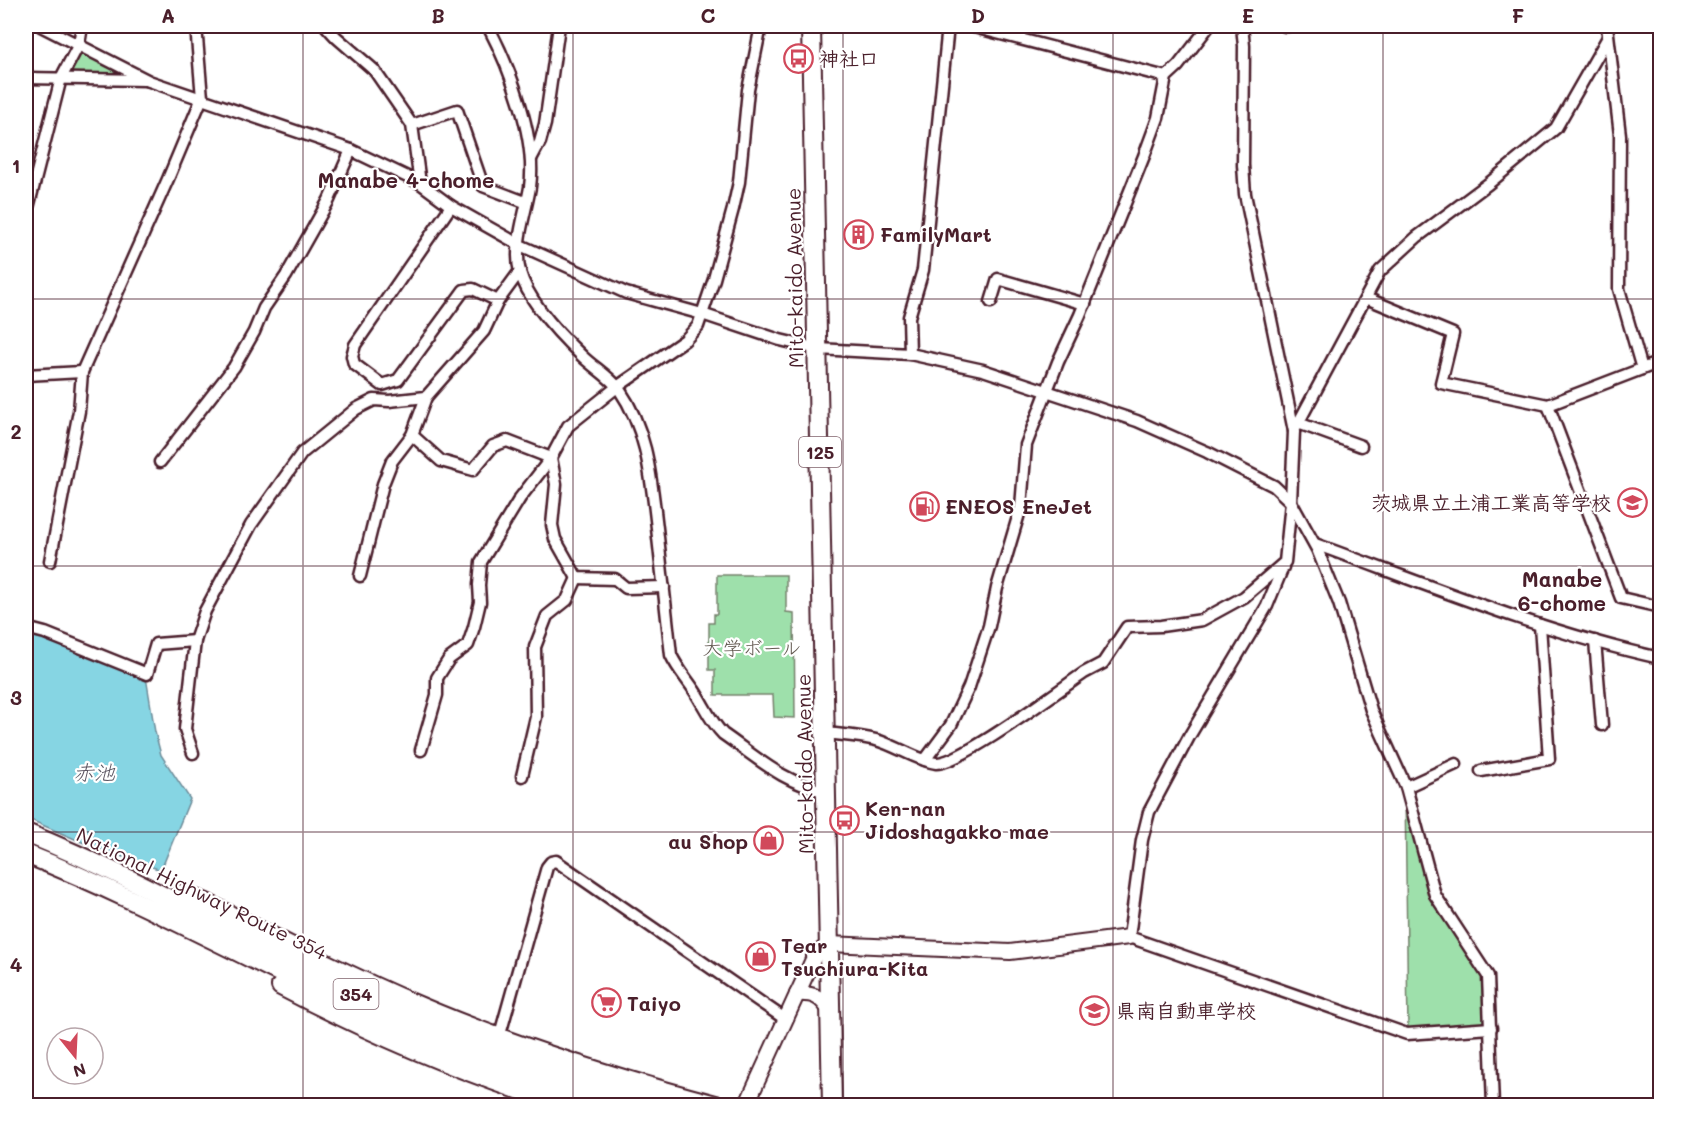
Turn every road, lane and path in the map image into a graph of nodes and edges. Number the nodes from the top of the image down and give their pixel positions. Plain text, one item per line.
1 (41, 26) edge
2 (82, 26) edge
3 (88, 26) edge
4 (196, 26) edge
5 (326, 26) edge
6 (488, 26) edge
7 (560, 26) edge
8 (761, 26) edge
9 (811, 26) edge
10 (948, 26) edge
11 (970, 26) edge
12 (1209, 26) edge
13 (1242, 26) edge
14 (1607, 26) edge
15 (1607, 39) junction
16 (79, 44) junction
17 (1166, 77) junction
18 (26, 78) edge
19 (61, 78) junction
20 (149, 81) junction
21 (202, 98) junction
22 (412, 125) junction
23 (351, 150) junction
24 (531, 159) junction
25 (420, 183) junction
26 (525, 202) junction
27 (451, 206) junction
28 (26, 216) edge
29 (520, 245) junction
30 (520, 271) junction
31 (1366, 298) junction
32 (498, 301) junction
33 (991, 302) dead end
34 (1085, 304) junction
35 (702, 314) junction
36 (818, 349) junction
37 (910, 354) junction
38 (1660, 362) edge
39 (1642, 369) junction
40 (82, 372) junction
41 (26, 375) edge
42 (617, 387) junction
43 (1046, 390) junction
44 (426, 397) junction
45 (1548, 405) junction
46 (1297, 427) junction
47 (412, 435) junction
48 (1361, 446) dead end
49 (551, 458) junction
50 (160, 462) dead end
51 (1292, 502) junction
52 (1315, 544) junction
53 (50, 561) dead end
54 (1285, 562) junction
55 (360, 576) dead end
56 (577, 578) junction
57 (664, 587) junction
58 (1660, 607) edge
59 (1540, 625) junction
60 (26, 627) edge
61 (195, 641) junction
62 (1595, 641) junction
63 (1660, 658) edge
64 (1602, 725) dead end
65 (826, 733) junction
66 (421, 750) dead end
67 (192, 753) dead end
68 (925, 760) junction
69 (1456, 764) dead end
70 (1481, 771) dead end
71 (522, 776) dead end
72 (1406, 787) junction
73 (826, 791) junction
74 (26, 833) edge
75 (26, 854) edge
76 (103, 866) junction
77 (96, 883) junction
78 (1129, 937) junction
79 (829, 944) junction
80 (797, 994) junction
81 (830, 1011) junction
82 (785, 1019) junction
83 (1491, 1028) junction
84 (499, 1038) junction
85 (616, 1099) edge
86 (569, 1106) edge
87 (663, 1106) edge
88 (719, 1106) edge
89 (746, 1106) edge
90 (832, 1106) edge
91 (1493, 1106) edge

1 - 16 street
2 - 3 street
2 - 16 street
4 - 21 street
5 - 22 street
6 - 24 street
7 - 24 street
8 - 35 street
9 - 36 highway, Mito-kaido Avenue / 125
10 - 37 street
11 - 17 street
12 - 17 street
13 - 46 street
14 - 15 street
15 - 31 street
15 - 39 street
16 - 19 street
16 - 20 street
17 - 34 street
18 - 19 street
19 - 20 street
19 - 28 street
20 - 21 street
21 - 23 street
21 - 40 street
22 - 25 street
22 - 26 street
23 - 25 street
23 - 50 street
24 - 26 street
25 - 27 street
26 - 29 street
27 - 29 street
27 - 32 street
29 - 30 street
29 - 35 street
30 - 32 street
30 - 42 street
31 - 45 street
31 - 46 street
32 - 44 street
33 - 34 street
34 - 43 street
35 - 36 street
35 - 42 street
36 - 37 street
36 - 65 highway, Mito-kaido Avenue / 125
37 - 43 street
38 - 39 street
39 - 45 street
40 - 41 street
40 - 53 street
42 - 49 street
42 - 57 street
43 - 51 street
43 - 68 street
44 - 47 street
44 - 61 street
45 - 58 street
46 - 48 street
46 - 51 street
47 - 49 street
47 - 55 street
49 - 56 street
49 - 66 street
51 - 52 street
51 - 54 street
52 - 59 street
52 - 72 street
54 - 68 street
54 - 78 street
56 - 57 street
56 - 71 street
57 - 73 street
59 - 62 street
59 - 70 street
60 - 61 street
61 - 67 street
62 - 63 street
62 - 64 street
65 - 68 street
65 - 73 highway, Mito-kaido Avenue / 125
69 - 72 street
72 - 83 street
73 - 79 highway, Mito-kaido Avenue / 125
74 - 76 highway, National Highway Route 354 / 354
75 - 77 highway, National Highway Route 354 / 354
76 - 84 highway
76 - 85 highway, National Highway Route 354 / 354
77 - 85 highway, National Highway Route 354 / 354
77 - 86 highway
78 - 79 street
78 - 83 street
79 - 80 street
79 - 81 highway, Mito-kaido Avenue / 125
80 - 81 street
80 - 82 street
81 - 90 highway, Mito-kaido Avenue / 125
82 - 84 street
82 - 89 street
83 - 91 street
84 - 88 highway
85 - 87 highway, National Highway Route 354 / 354

